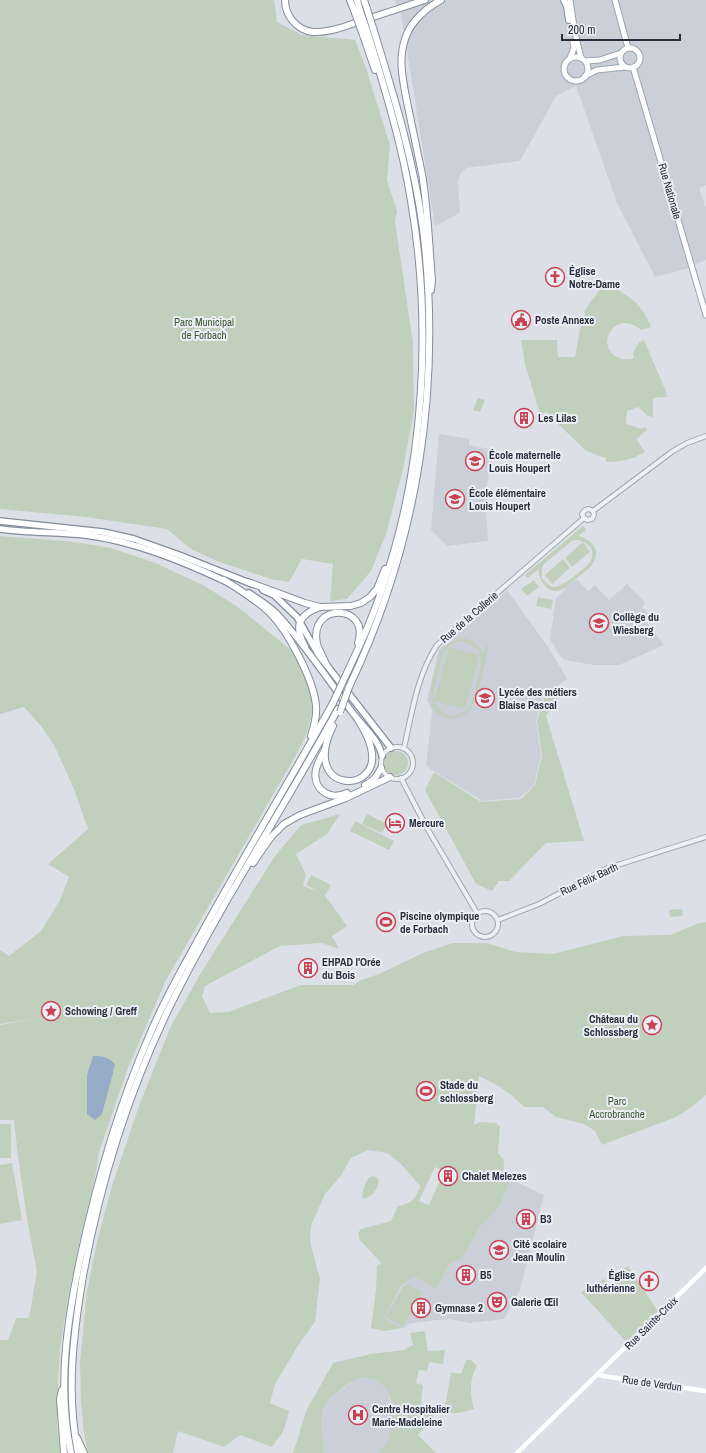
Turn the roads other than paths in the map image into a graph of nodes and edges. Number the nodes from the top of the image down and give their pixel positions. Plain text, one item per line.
1 (285, 0) edge
2 (350, 0) edge
3 (357, 0) edge
4 (364, 0) edge
5 (425, 0) edge
6 (441, 0) edge
7 (564, 0) edge
8 (570, 0) edge
9 (615, 0) edge
10 (358, 12) junction
11 (569, 20) joint
12 (628, 48) junction
13 (621, 53) junction
14 (570, 58) junction
15 (583, 59) junction
16 (625, 67) junction
17 (633, 67) junction
18 (585, 76) junction
19 (430, 314) junction
20 (706, 315) edge
21 (706, 436) edge
22 (593, 511) junction
23 (584, 518) junction
24 (0, 521) edge
25 (402, 523) junction
26 (0, 529) edge
27 (224, 580) junction
28 (248, 582) junction
29 (320, 607) junction
30 (300, 621) junction
31 (305, 647) junction
32 (353, 660) junction
33 (326, 664) junction
34 (339, 710) junction
35 (358, 720) junction
36 (391, 748) junction
37 (404, 748) junction
38 (324, 751) junction
39 (382, 756) junction
40 (302, 758) junction
41 (381, 768) junction
42 (390, 777) junction
43 (401, 778) junction
44 (706, 837) edge
45 (237, 883) junction
46 (477, 913) junction
47 (498, 920) junction
48 (706, 1268) edge
49 (597, 1375) junction
50 (64, 1380) junction
51 (706, 1391) edge
52 (75, 1433) junction
53 (64, 1453) edge
54 (71, 1453) edge
55 (78, 1453) edge
56 (84, 1453) edge
57 (517, 1453) edge

1 - 5 highway
2 - 10 highway
3 - 10 highway
4 - 19 highway, bridge
6 - 19 highway
7 - 11 highway
8 - 15 main road
9 - 12 main road
10 - 25 highway, bridge
11 - 14 main road
12 - 13 main road
12 - 17 main road
13 - 15 main road
13 - 16 main road
14 - 15 main road
14 - 18 main road
15 - 18 main road
16 - 17 main road
16 - 18 main road
17 - 20 main road, Rue Nationale
19 - 34 highway, bridge
21 - 22 street
22 - 23 street
22 - 23 street
23 - 37 street, Rue de la Collerie
24 - 28 highway
25 - 29 highway
25 - 32 highway
26 - 27 highway
27 - 31 highway
27 - 40 highway
28 - 29 highway
28 - 30 highway
29 - 30 highway
30 - 31 highway
30 - 33 highway
31 - 35 highway
32 - 33 highway
32 - 40 highway, bridge
33 - 36 highway
34 - 38 highway
34 - 45 highway
35 - 38 highway
35 - 39 highway
36 - 37 street
36 - 39 street
37 - 43 street
38 - 41 highway
39 - 41 street
40 - 50 highway
41 - 42 street
42 - 43 street
42 - 45 highway
43 - 46 street
44 - 47 street, Rue Félix Barth
45 - 52 highway
46 - 47 street
46 - 47 street
48 - 49 main road, Rue Sainte-Croix
49 - 51 main road, Rue de Verdun
49 - 57 main road, Rue Sainte-Croix
50 - 53 highway
50 - 54 highway
52 - 55 highway
52 - 56 highway

